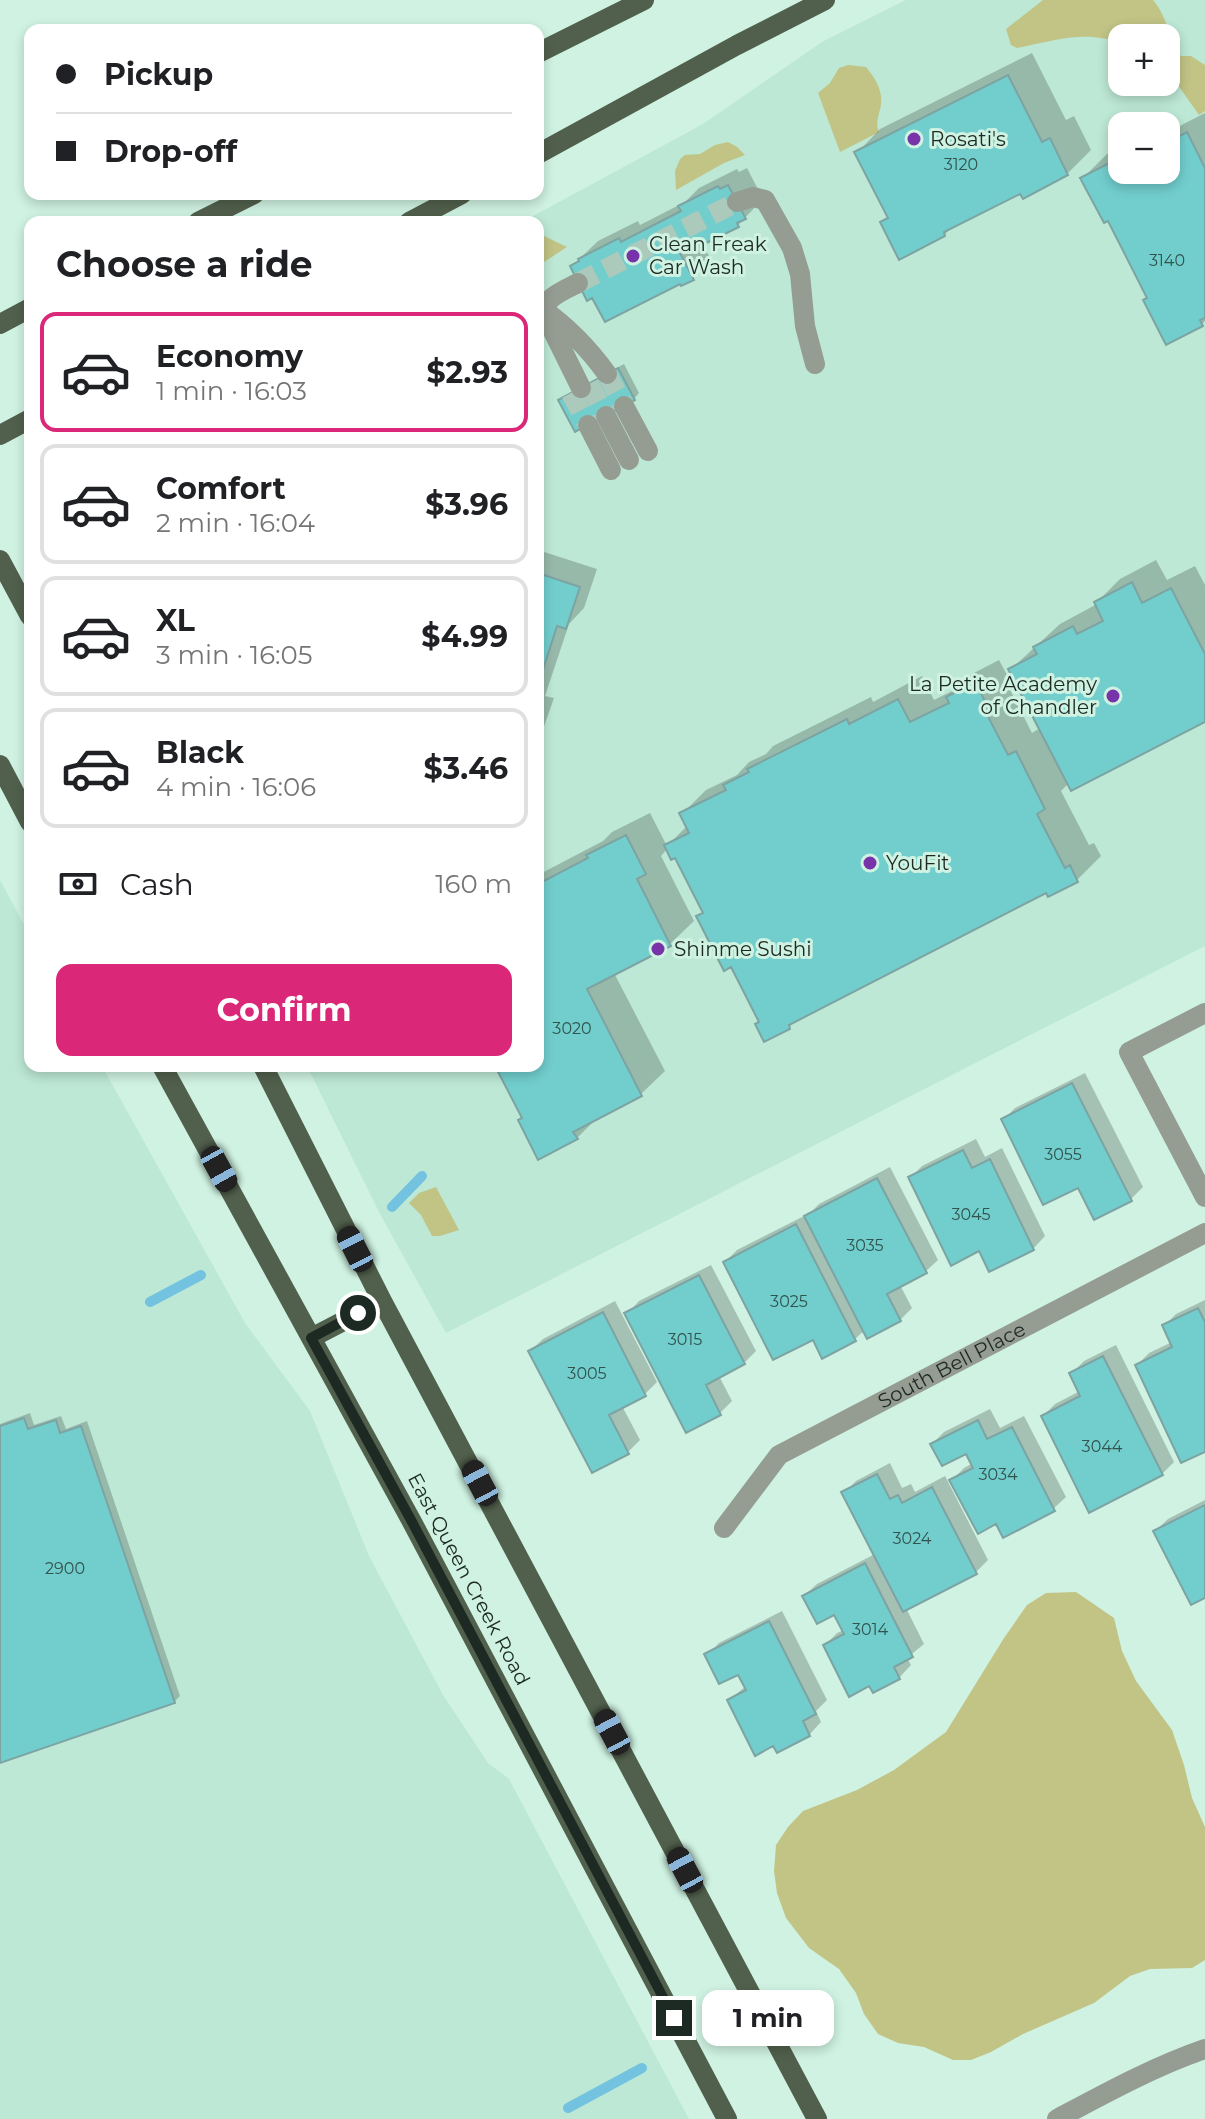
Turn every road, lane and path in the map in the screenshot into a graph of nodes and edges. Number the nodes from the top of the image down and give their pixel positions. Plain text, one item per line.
1 (644, 0) edge
2 (825, 0) edge
3 (544, 50) edge
4 (544, 151) edge
5 (242, 200) edge
6 (451, 200) edge
7 (737, 202) tunnel mouth
8 (210, 216) edge
9 (420, 216) edge
10 (578, 283) tunnel mouth
11 (24, 311) edge
12 (548, 320) edge
13 (0, 324) edge
14 (815, 364) dead end
15 (606, 416) joint
16 (24, 422) edge
17 (0, 435) edge
18 (0, 560) edge
19 (24, 605) edge
20 (0, 765) edge
21 (24, 811) edge
22 (1205, 1013) edge
23 (165, 1072) edge
24 (266, 1072) edge
25 (1205, 1197) edge
26 (1205, 1233) edge
27 (382, 1301) junction
28 (311, 1338) junction
29 (724, 1528) dead end
30 (1205, 2049) edge
31 (727, 2119) edge
32 (817, 2119) edge
33 (1057, 2119) edge

1 - 3 main road
2 - 4 main road
5 - 8 main road
6 - 9 main road
7 - 14 street
10 - 12 street
11 - 13 main road
12 - 12 street
15 - 15 street
16 - 17 main road
18 - 19 main road
20 - 21 main road
22 - 25 street
23 - 28 main road, East Queen Creek Road
24 - 27 main road
26 - 29 street, South Bell Place
27 - 28 main road
27 - 32 main road
28 - 31 main road, East Queen Creek Road
30 - 33 street

